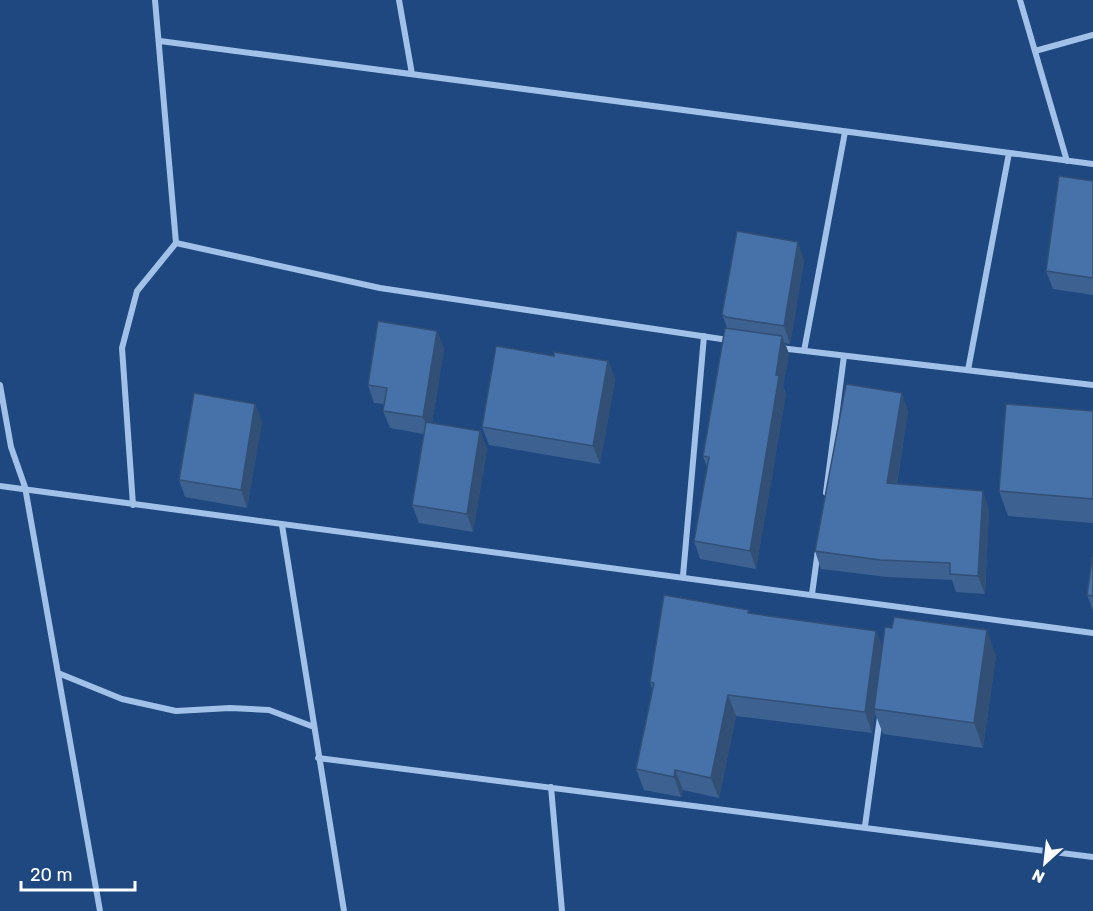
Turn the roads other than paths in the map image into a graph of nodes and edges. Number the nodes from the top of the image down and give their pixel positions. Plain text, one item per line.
1 (155, 0) edge
2 (399, 0) edge
3 (1020, 0) edge
4 (1093, 35) edge
5 (160, 41) junction
6 (1035, 51) junction
7 (412, 74) junction
8 (845, 132) junction
9 (1009, 153) junction
10 (1067, 161) junction
11 (1093, 164) edge
12 (176, 243) junction
13 (704, 336) junction
14 (737, 341) edge
15 (771, 346) edge
16 (804, 351) junction
17 (844, 356) junction
18 (969, 370) junction
19 (0, 385) edge
20 (1093, 385) edge
21 (0, 486) edge
22 (25, 487) junction
23 (825, 503) edge
24 (133, 505) junction
25 (282, 525) junction
26 (820, 538) edge
27 (683, 576) junction
28 (812, 594) junction
29 (896, 606) junction
30 (894, 618) edge
31 (1093, 633) edge
32 (58, 674) junction
33 (881, 711) edge
34 (314, 727) junction
35 (318, 758) junction
36 (551, 787) junction
37 (865, 826) junction
38 (1093, 857) edge
39 (100, 911) edge
40 (344, 911) edge
41 (562, 911) edge

1 - 5 street
2 - 7 street
3 - 6 street
4 - 6 street
5 - 7 street
5 - 12 street
6 - 10 street
7 - 8 street
8 - 9 street
8 - 16 street
9 - 10 street
9 - 18 street
10 - 11 street
12 - 13 street
12 - 24 street
13 - 14 street
13 - 27 street
15 - 16 street
16 - 17 street
17 - 18 street
17 - 23 street
18 - 20 street
19 - 22 street
21 - 22 street
22 - 24 street
22 - 32 street
24 - 25 street
25 - 27 street
25 - 34 street
26 - 28 street
27 - 28 street
28 - 29 street
29 - 30 street
29 - 31 street
32 - 34 street
32 - 39 street
33 - 37 street
34 - 35 street
35 - 36 street
35 - 40 street
36 - 37 street
36 - 41 street
37 - 38 street

